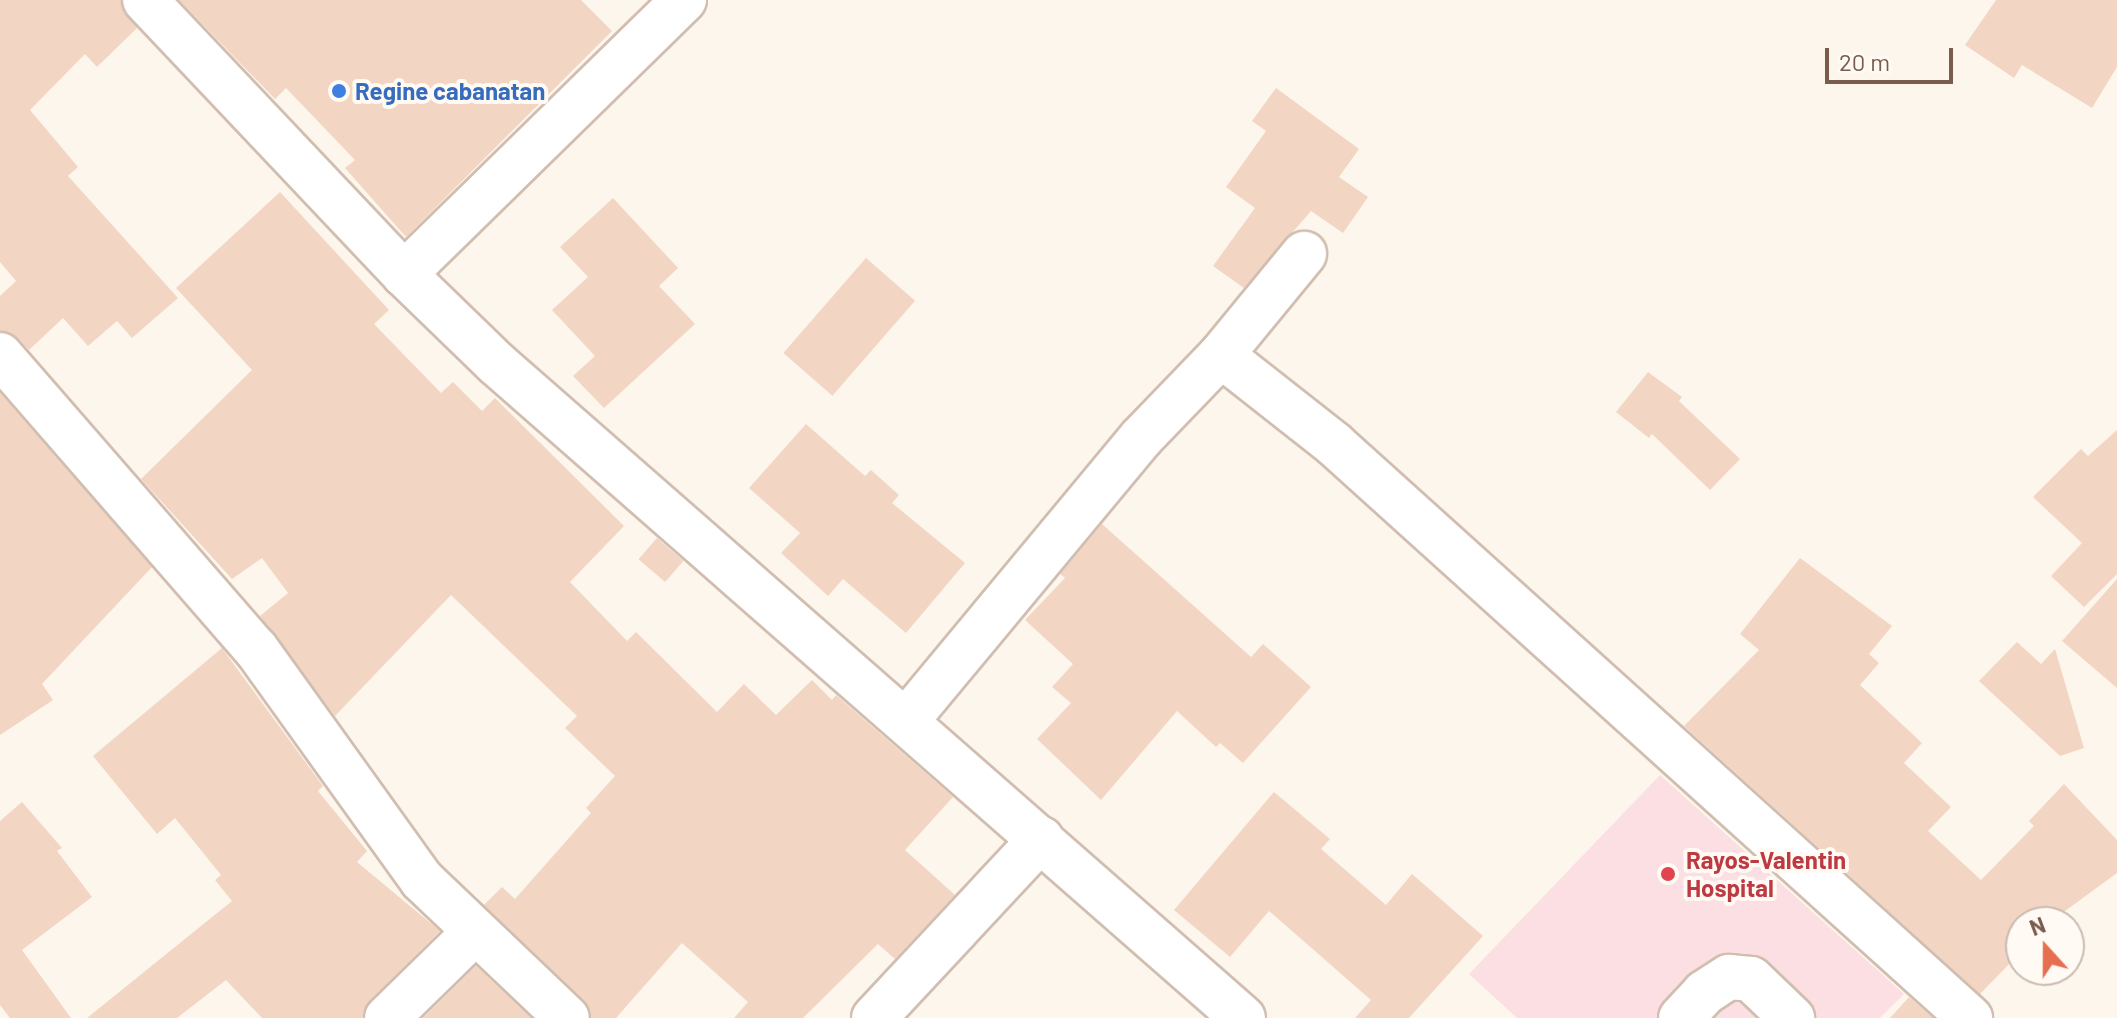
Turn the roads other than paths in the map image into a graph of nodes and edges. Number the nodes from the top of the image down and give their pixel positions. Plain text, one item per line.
1 (145, 0) edge
2 (684, 0) edge
3 (1304, 254) dead end
4 (404, 274) junction
5 (0, 355) edge
6 (1221, 355) junction
7 (906, 721) junction
8 (1041, 839) junction
9 (475, 932) junction
10 (387, 1018) edge
11 (567, 1018) edge
12 (874, 1018) edge
13 (1243, 1018) edge
14 (1681, 1018) edge
15 (1792, 1018) edge
16 (1970, 1018) edge

1 - 4 street
2 - 4 street
3 - 6 street
4 - 7 street
5 - 9 street
6 - 7 street
6 - 16 street
7 - 8 street
8 - 12 street
8 - 13 street
9 - 10 street
9 - 11 street
14 - 15 street

